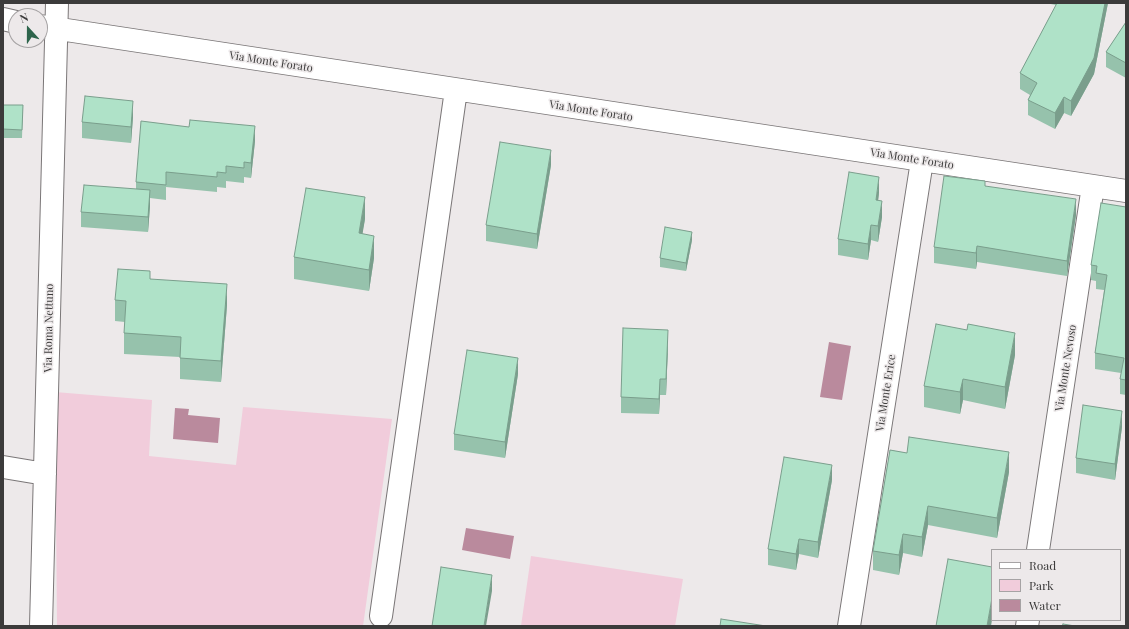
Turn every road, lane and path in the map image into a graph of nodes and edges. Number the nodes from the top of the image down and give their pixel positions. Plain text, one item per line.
1 (57, 3) edge
2 (48, 28) edge
3 (48, 48) edge
4 (456, 90) junction
5 (922, 161) junction
6 (1093, 186) junction
7 (1126, 191) edge
8 (3, 467) edge
9 (45, 474) junction
10 (1038, 549) edge
11 (381, 616) dead end
12 (41, 626) edge
13 (849, 626) edge

1 - 2 street, Via Roma Nettuno
2 - 4 street, Via Monte Forato
3 - 9 street, Via Roma Nettuno
4 - 5 street, Via Monte Forato
4 - 11 street
5 - 6 street, Via Monte Forato
5 - 13 street, Via Monte Erice
6 - 7 street, Via Monte Forato
6 - 10 street, Via Monte Nevoso
8 - 9 street
9 - 12 street, Via Roma Nettuno

